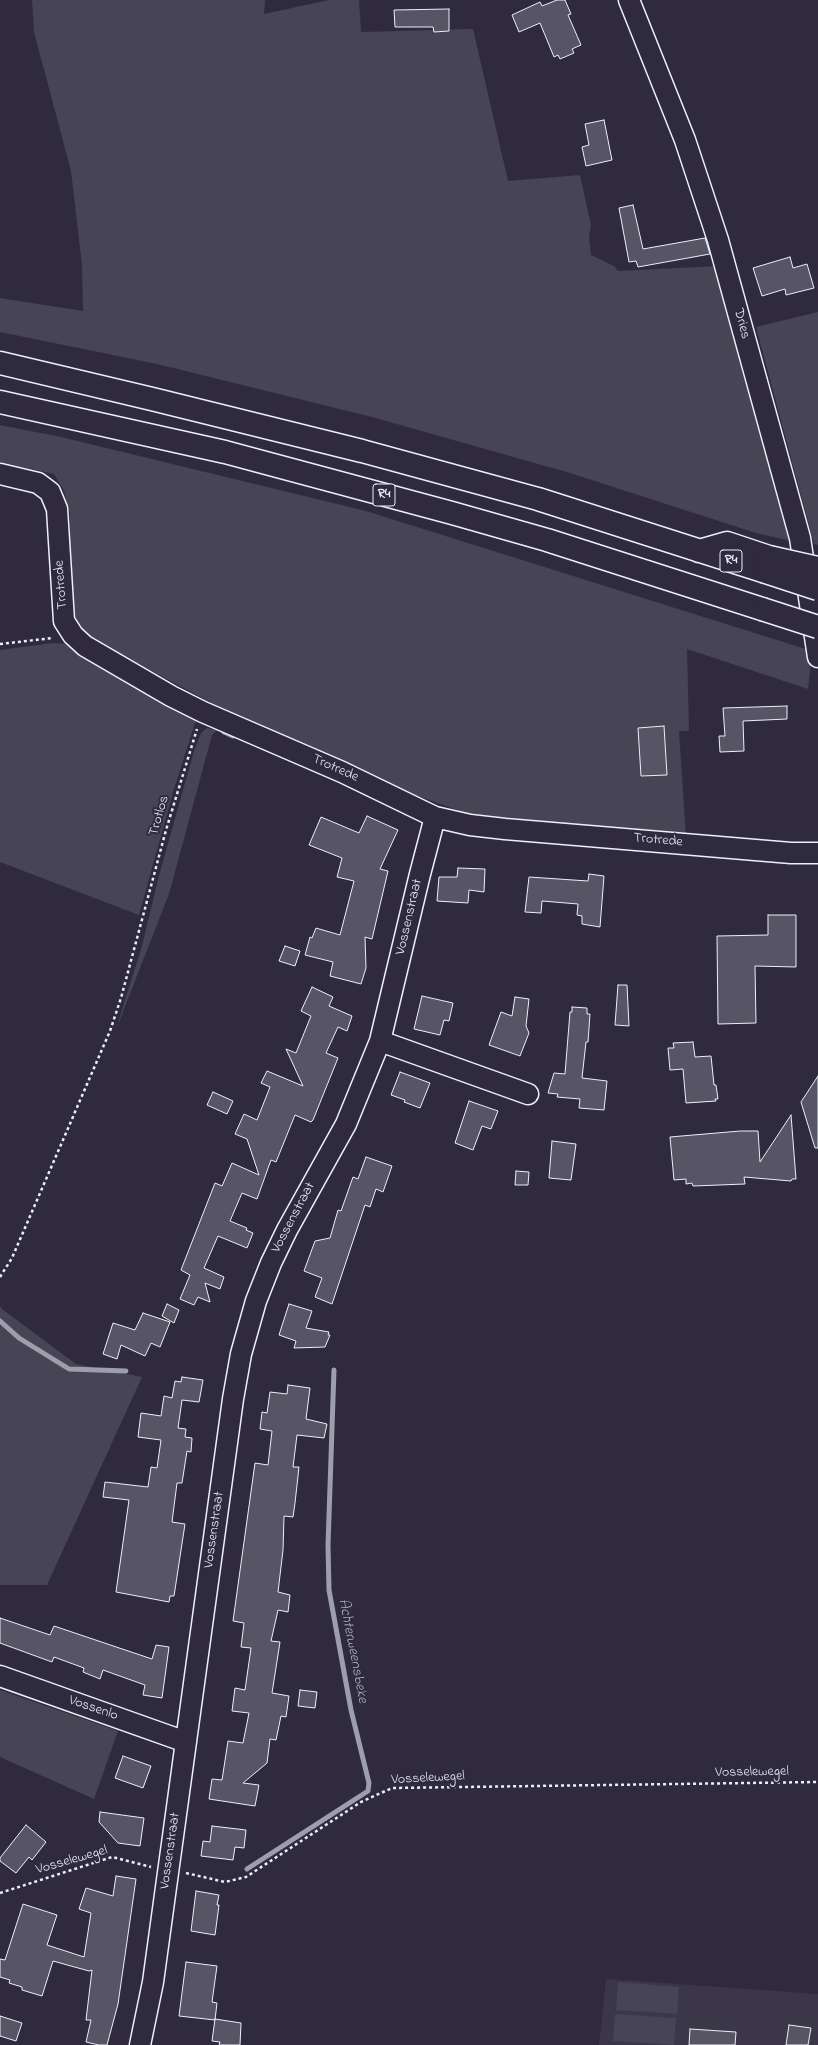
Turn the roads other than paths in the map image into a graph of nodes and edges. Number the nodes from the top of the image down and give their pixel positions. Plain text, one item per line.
1 (630, 0) edge
2 (0, 364) edge
3 (0, 402) edge
4 (0, 474) edge
5 (766, 564) junction
6 (818, 568) edge
7 (818, 589) edge
8 (818, 627) edge
9 (818, 657) edge
10 (435, 817) junction
11 (818, 853) edge
12 (380, 1041) junction
13 (528, 1094) dead end
14 (0, 1676) edge
15 (186, 1742) junction
16 (140, 2045) edge

1 - 9 street, Dries
2 - 5 highway, R4
3 - 8 highway, R4, bridge
4 - 10 street, Trotrede
5 - 6 highway, bridge
5 - 7 highway, R4, bridge
10 - 11 street, Trotrede
10 - 12 street, Vossenstraat
12 - 13 street
12 - 15 street, Vossenstraat
14 - 15 street, Vossenlo
15 - 16 street, Vossenstraat

